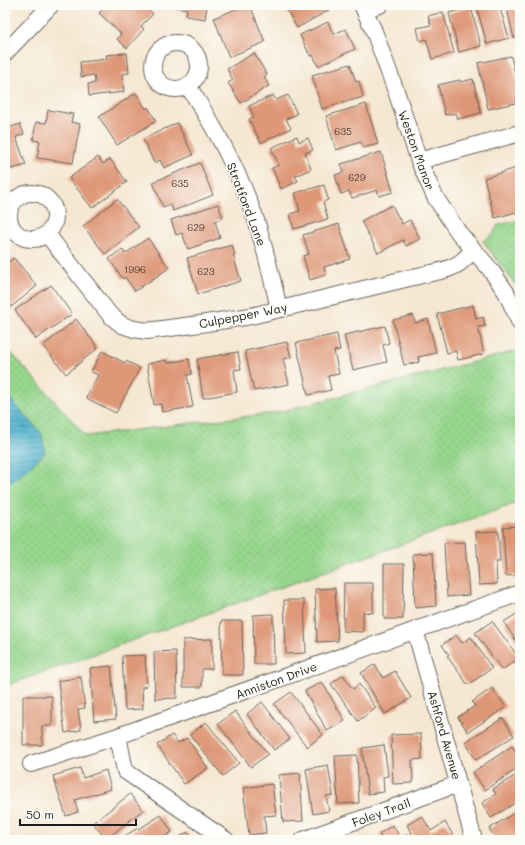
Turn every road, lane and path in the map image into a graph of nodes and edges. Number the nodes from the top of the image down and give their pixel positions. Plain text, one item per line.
1 (51, 5) edge
2 (380, 5) edge
3 (363, 7) edge
4 (5, 53) edge
5 (188, 86) dead end
6 (520, 133) edge
7 (419, 161) junction
8 (47, 234) dead end
9 (473, 250) junction
10 (279, 309) junction
11 (520, 323) edge
12 (520, 593) edge
13 (415, 630) junction
14 (118, 736) junction
15 (31, 764) dead end
16 (458, 784) junction
17 (226, 840) edge
18 (303, 840) edge
19 (474, 840) edge

1 - 4 street
2 - 3 street
3 - 7 street, Weston Manor
5 - 10 street, Stratford Lane
6 - 7 street
7 - 9 street, Weston Manor
8 - 10 street, Culpepper Way
9 - 10 street, Culpepper Way
9 - 11 street, Weston Manor
12 - 13 street, Anniston Drive
13 - 14 street, Anniston Drive
13 - 16 street, Ashford Avenue
14 - 15 street, Anniston Drive
14 - 17 street
16 - 18 street, Foley Trail
16 - 19 street, Ashford Avenue

